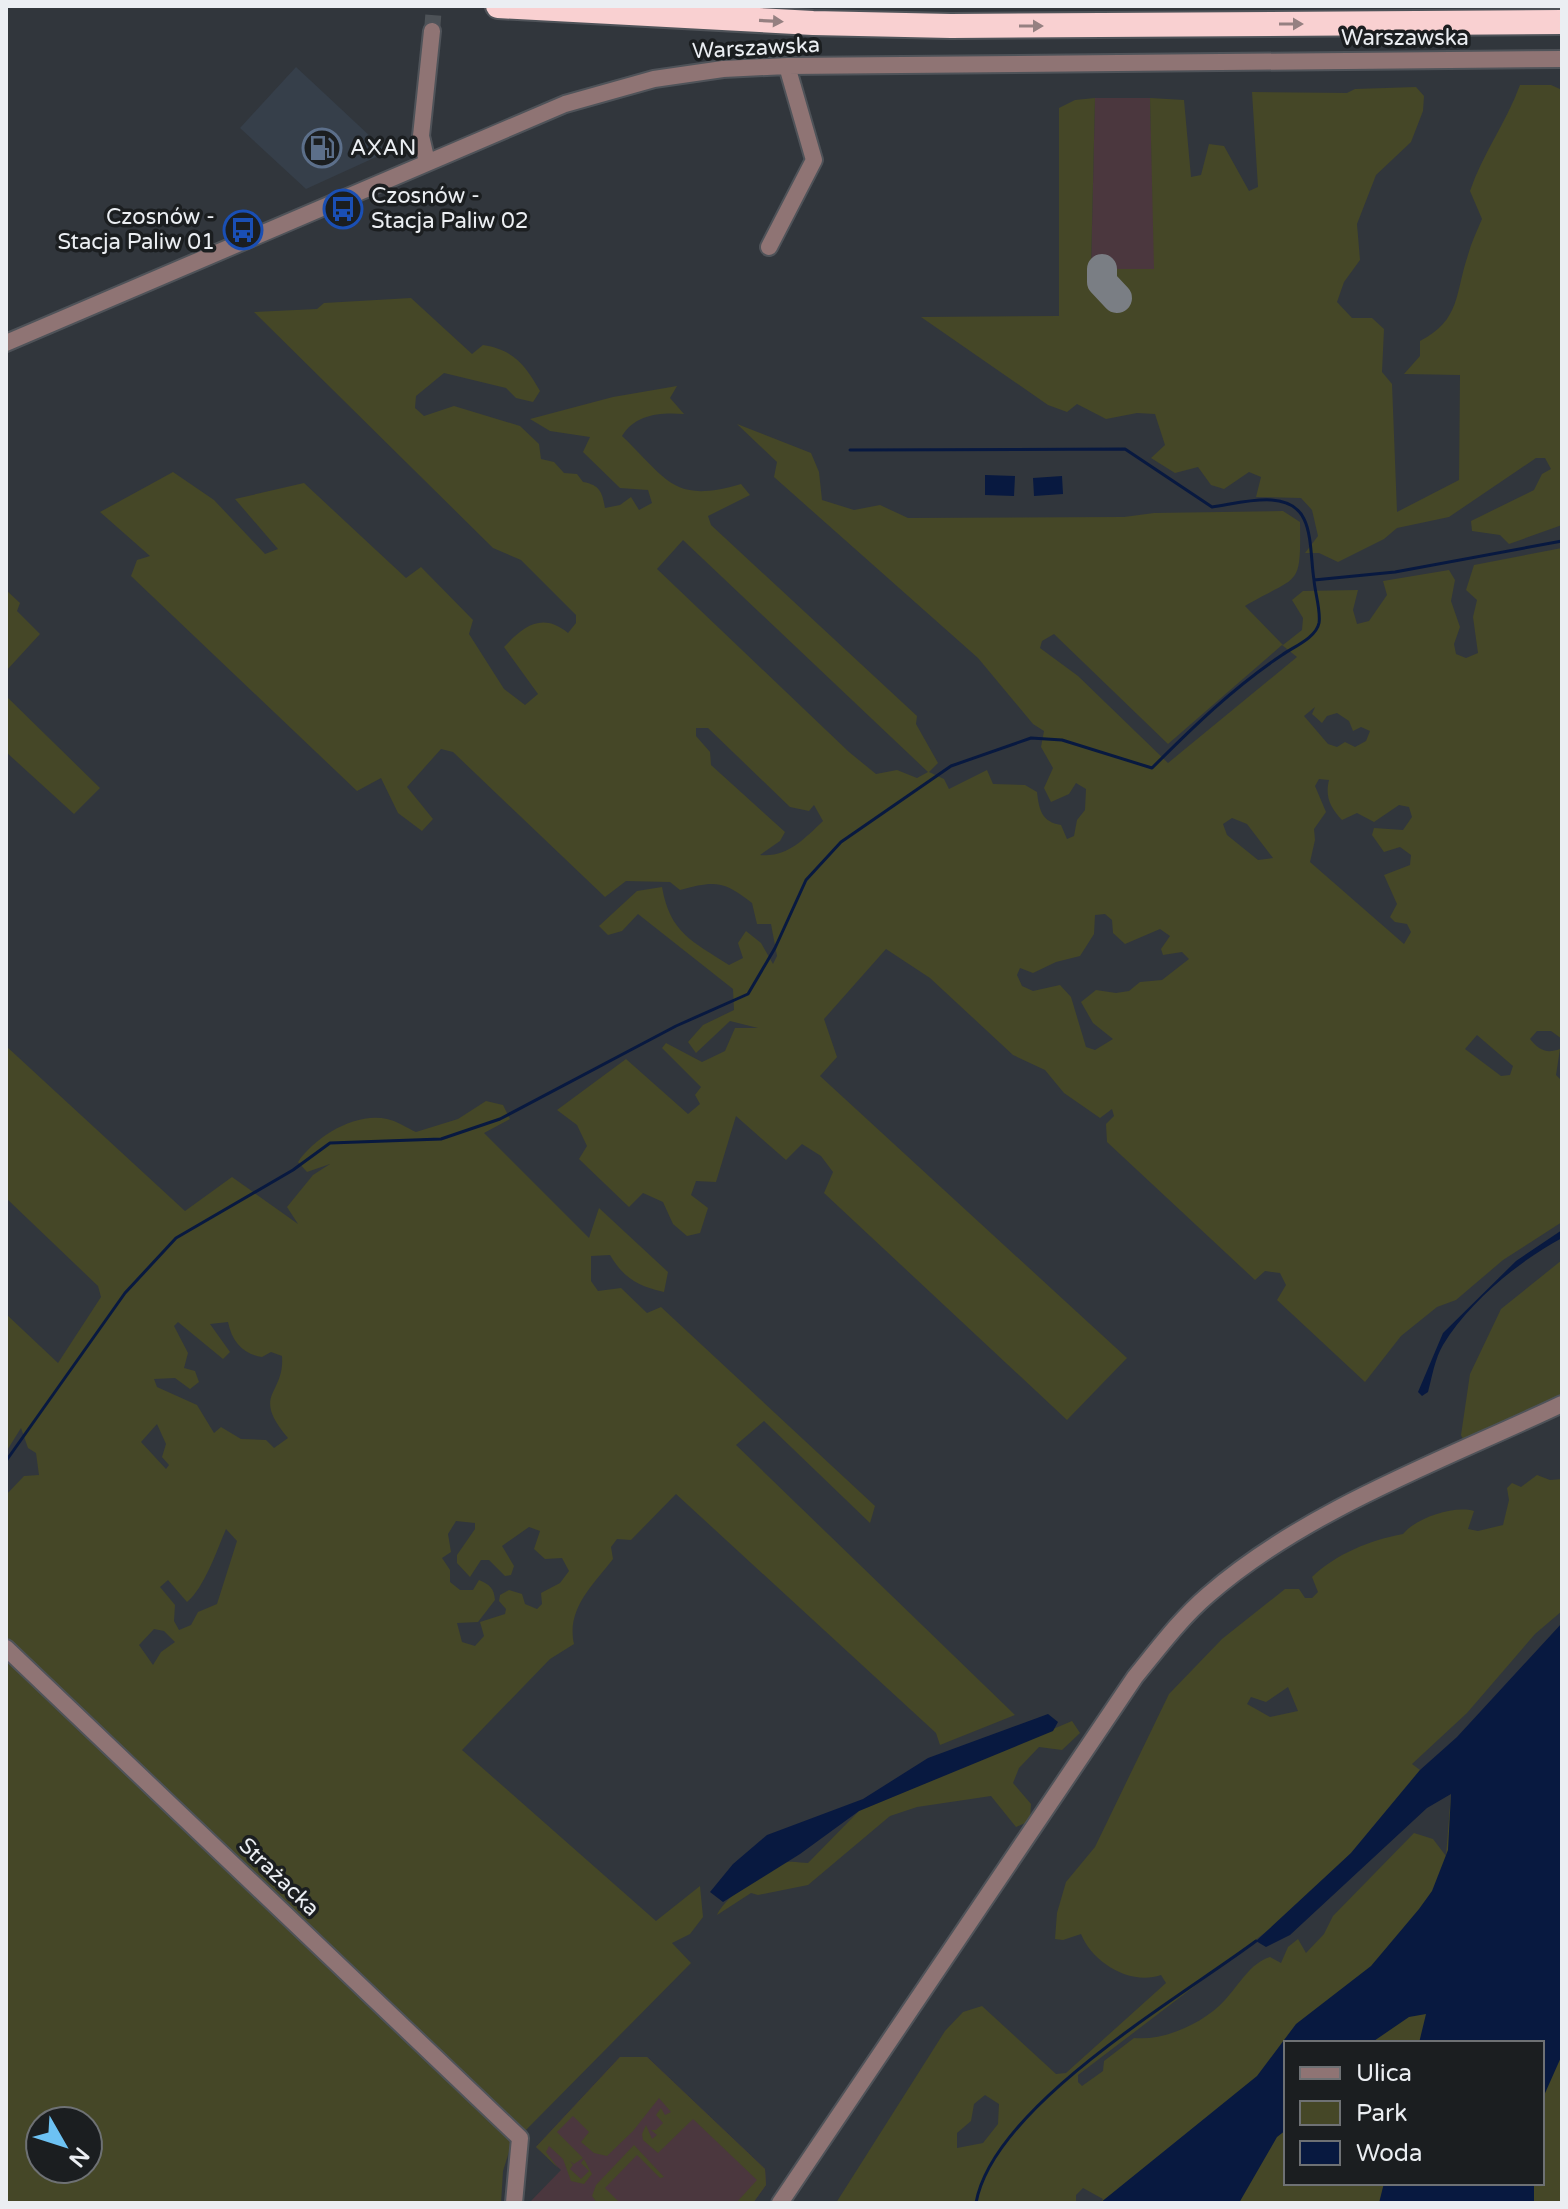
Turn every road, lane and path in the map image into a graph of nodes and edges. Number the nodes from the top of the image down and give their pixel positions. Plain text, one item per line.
1 (498, 6) edge
2 (1562, 22) edge
3 (432, 31) tunnel mouth
4 (1562, 59) edge
5 (787, 66) junction
6 (427, 162) junction
7 (769, 247) dead end
8 (6, 343) edge
9 (1562, 1404) edge
10 (6, 1648) edge
11 (514, 2203) edge
12 (780, 2203) edge

1 -> 2 highway
3 - 6 street
4 - 5 street, Warszawska
5 - 6 street, Warszawska
5 - 7 street
6 - 8 street, Warszawska
9 - 12 street
10 - 11 street, Strażacka

